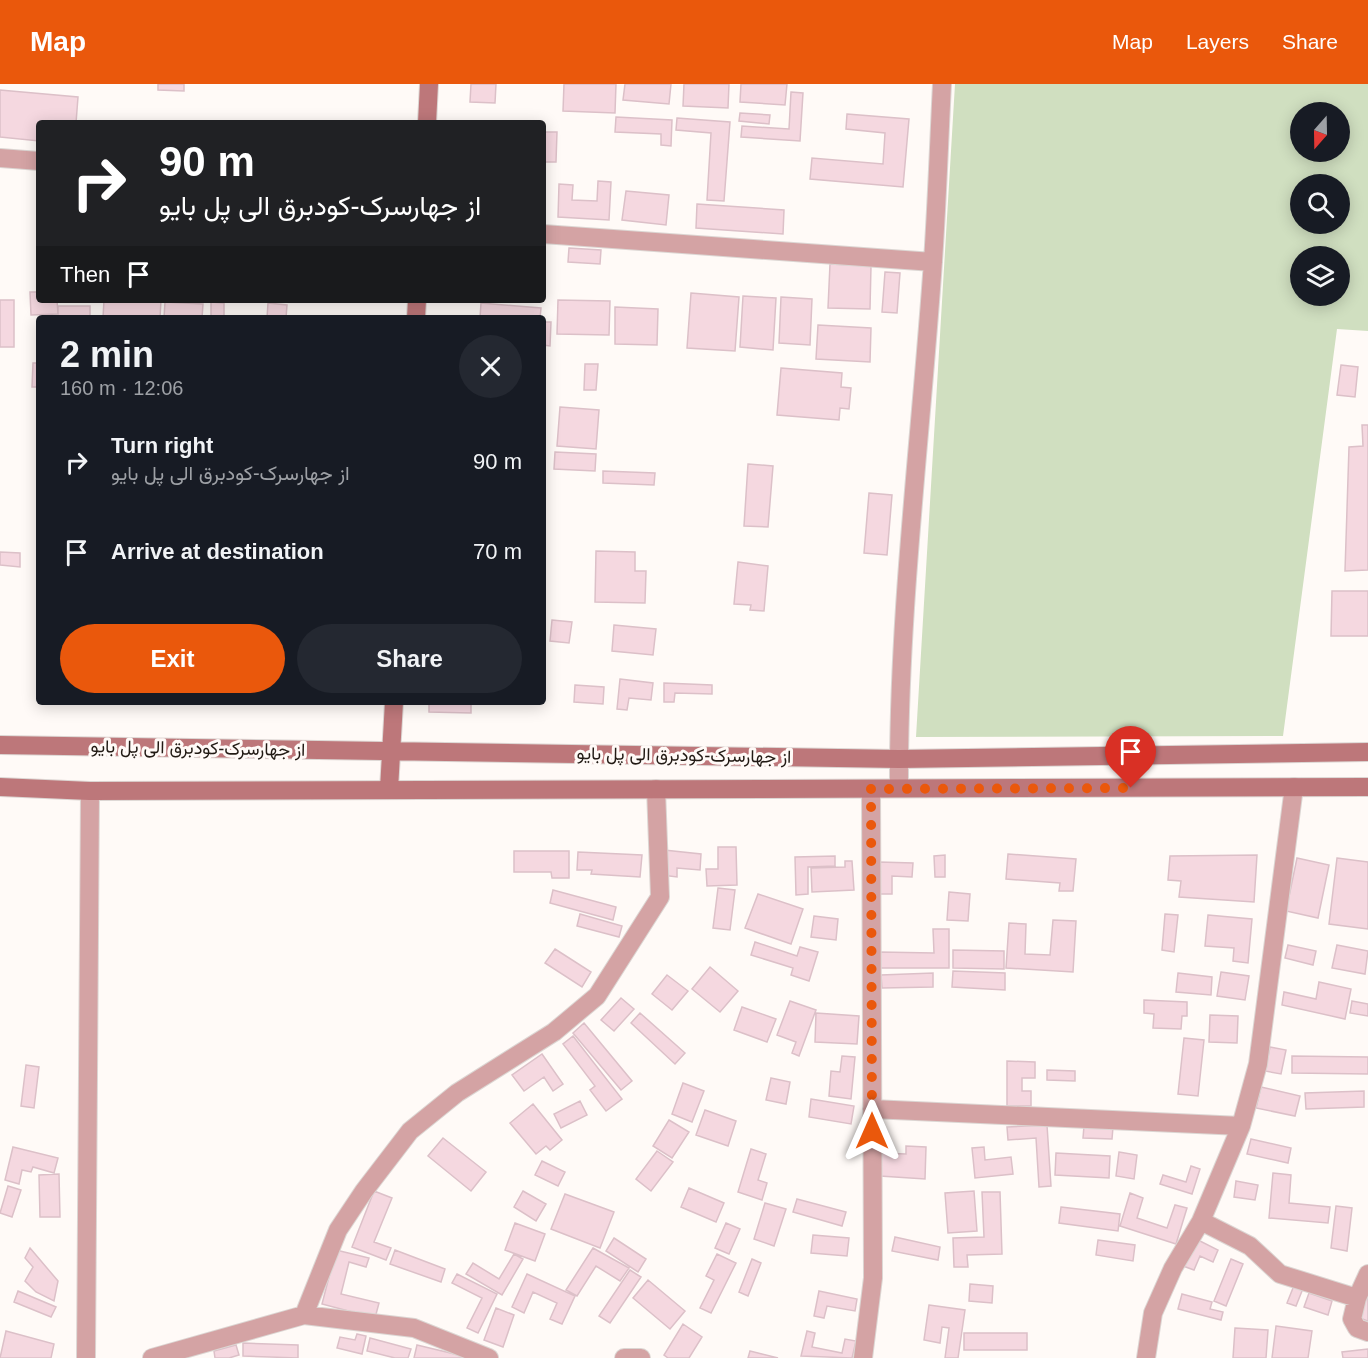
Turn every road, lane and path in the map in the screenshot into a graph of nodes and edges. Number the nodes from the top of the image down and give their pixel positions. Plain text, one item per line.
1 (429, 84) edge
2 (942, 84) edge
3 (427, 120) edge
4 (0, 158) edge
5 (36, 161) edge
6 (546, 234) edge
7 (933, 262) junction
8 (394, 705) edge
9 (0, 745) edge
10 (391, 751) junction
11 (1368, 753) edge
12 (898, 759) junction
13 (0, 787) edge
14 (1294, 787) junction
15 (1368, 787) edge
16 (899, 788) junction
17 (389, 789) junction
18 (656, 789) junction
19 (871, 789) junction
20 (90, 790) junction
21 (872, 1109) junction
22 (1241, 1126) junction
23 (1201, 1221) junction
24 (1368, 1274) edge
25 (1357, 1298) junction
26 (303, 1315) junction
27 (1368, 1332) edge
28 (86, 1358) edge
29 (152, 1358) edge
30 (489, 1358) edge
31 (624, 1358) edge
32 (641, 1358) edge
33 (863, 1358) edge
34 (1146, 1358) edge

1 - 3 street
2 - 7 street
4 - 5 street
6 - 7 street
7 - 12 street
8 - 10 street
9 - 10 street, از جهارسرک-کودبرق الی پل بایو
10 - 12 street, از جهارسرک-کودبرق الی پل بایو
10 - 17 street
11 - 12 street, از جهارسرک-کودبرق الی پل بایو
12 - 16 street
13 - 20 street, از جهارسرک-کودبرق الی پل بایو
14 - 15 street, از جهارسرک-کودبرق الی پل بایو
14 - 16 street, از جهارسرک-کودبرق الی پل بایو
14 - 22 street
16 - 19 street, از جهارسرک-کودبرق الی پل بایو
17 - 18 street, از جهارسرک-کودبرق الی پل بایو
17 - 20 street, از جهارسرک-کودبرق الی پل بایو
18 - 19 street, از جهارسرک-کودبرق الی پل بایو
18 - 26 street
19 - 21 street
20 - 28 street
21 - 22 street
21 - 33 street
22 - 23 street
23 - 25 street
23 - 34 street
24 - 25 street
25 - 27 street
26 - 29 street
26 - 30 street
31 - 32 street

